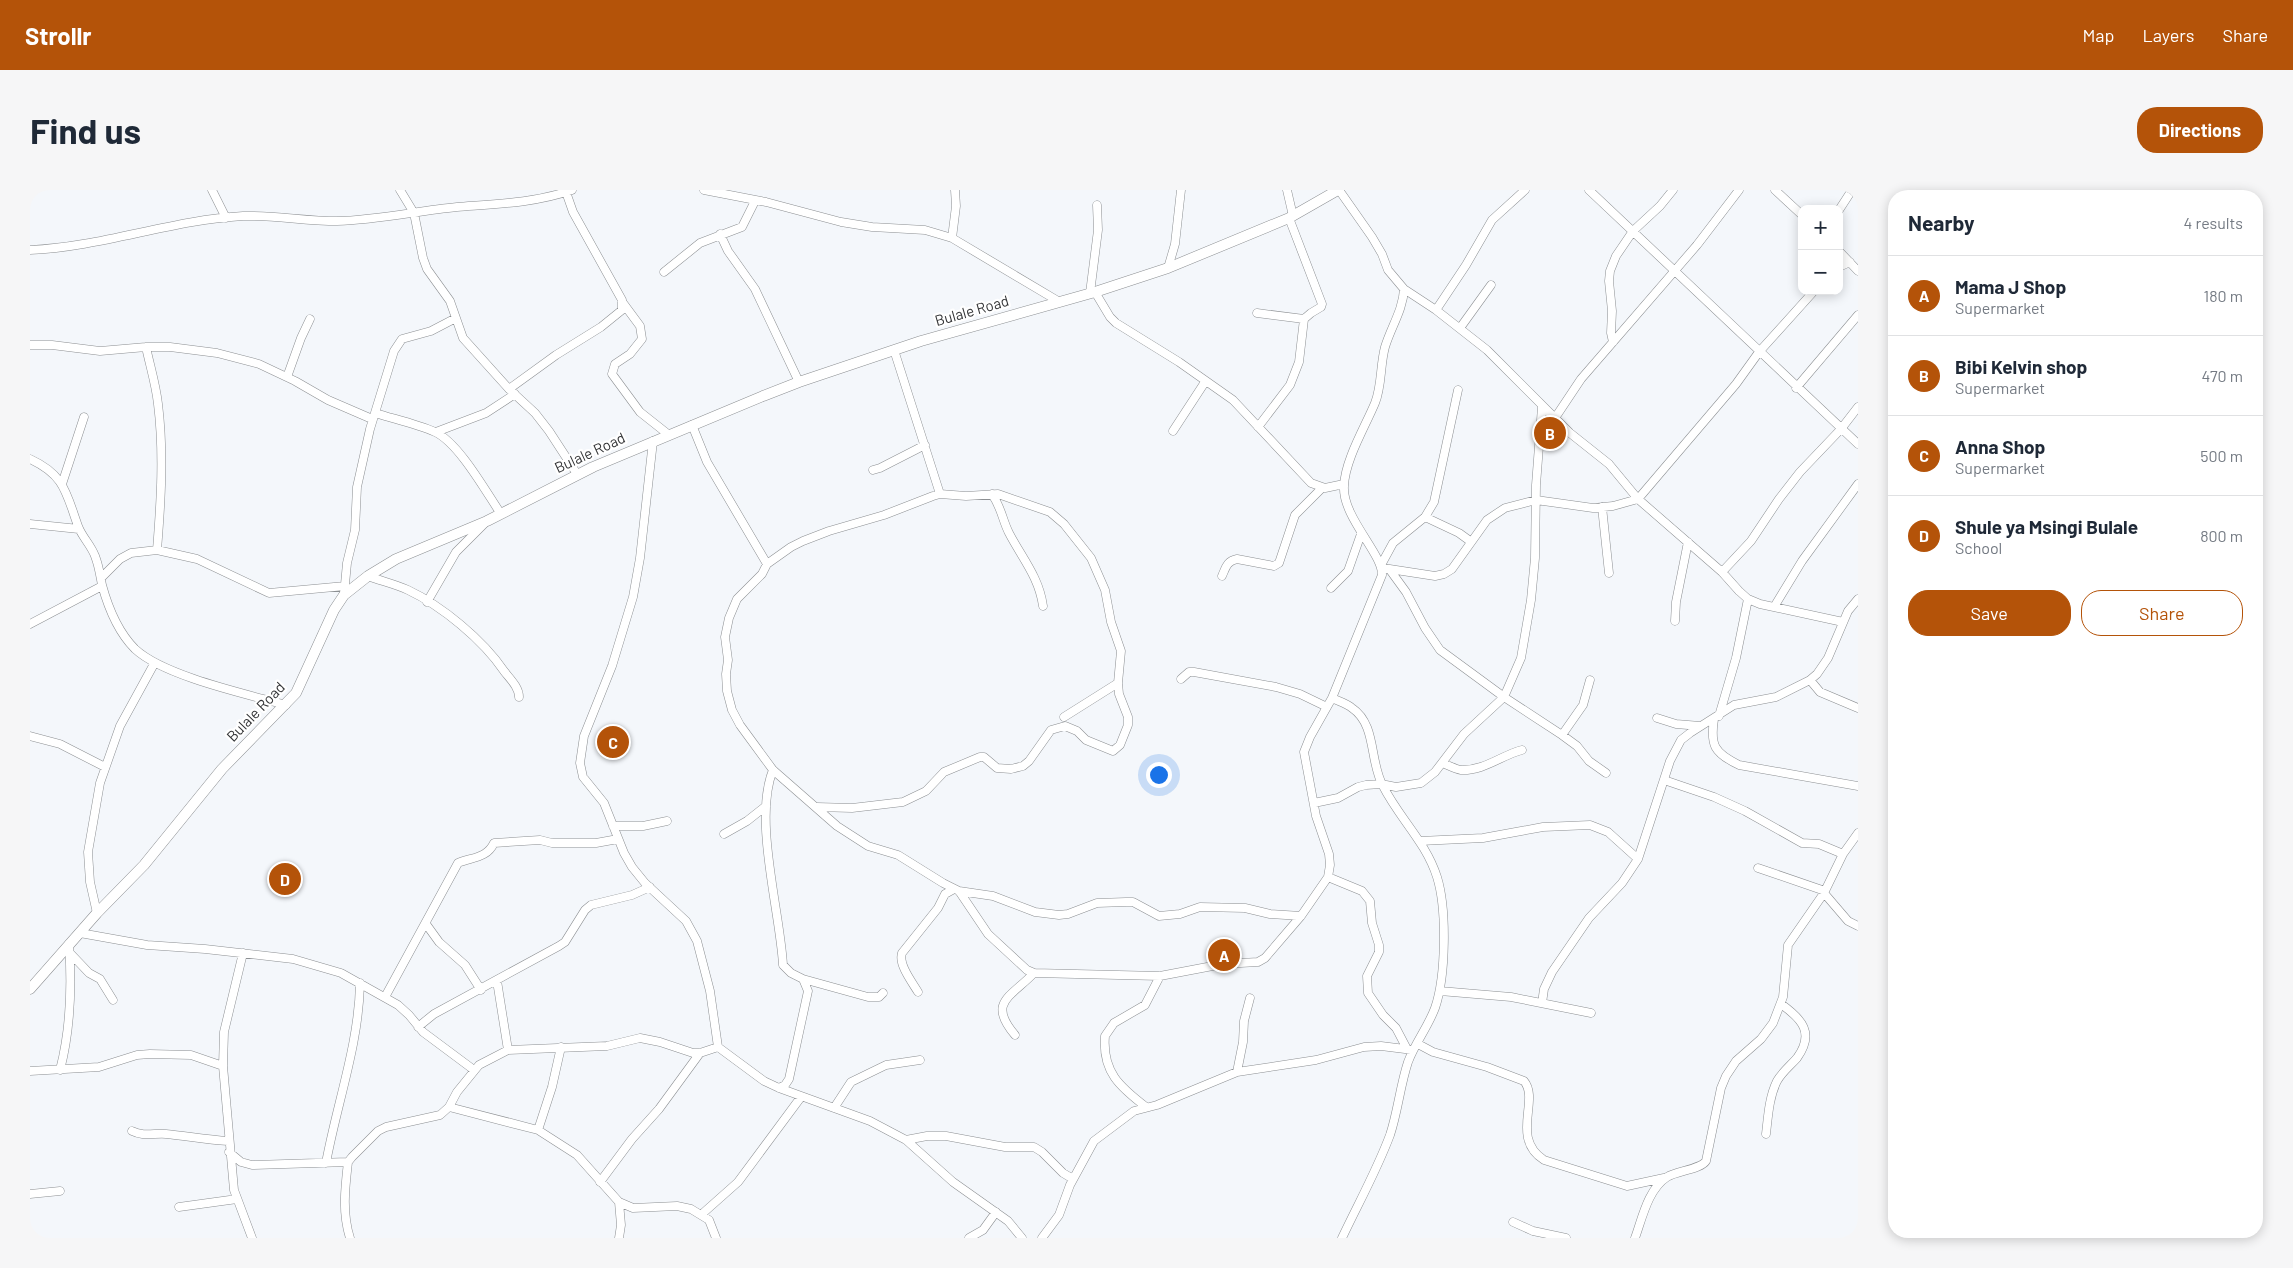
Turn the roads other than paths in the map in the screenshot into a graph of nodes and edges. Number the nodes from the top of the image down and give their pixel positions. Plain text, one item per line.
1 (212, 190) edge
2 (400, 190) edge
3 (535, 190) edge
4 (704, 190) edge
5 (955, 190) edge
6 (1181, 190) edge
7 (1287, 190) edge
8 (1338, 190) edge
9 (1525, 190) edge
10 (1589, 190) edge
11 (1673, 190) edge
12 (1739, 190) edge
13 (1775, 190) edge
14 (1852, 190) edge
15 (569, 191) edge
16 (541, 198) junction
17 (755, 201) junction
18 (1098, 204) dead end
19 (1842, 205) edge
20 (1798, 211) edge
21 (414, 213) junction
22 (1291, 217) junction
23 (226, 218) junction
24 (1633, 231) junction
25 (720, 234) junction
26 (952, 238) junction
27 (30, 250) edge
28 (1843, 255) edge
29 (1850, 262) junction
30 (1843, 265) edge
31 (1168, 268) junction
32 (1673, 271) junction
33 (1858, 271) edge
34 (664, 272) dead end
35 (1491, 285) dead end
36 (1404, 289) junction
37 (1092, 292) junction
38 (1810, 295) edge
39 (1058, 301) junction
40 (623, 303) junction
41 (1436, 310) junction
42 (1257, 313) dead end
43 (1858, 315) edge
44 (454, 318) junction
45 (310, 319) dead end
46 (1304, 320) junction
47 (1460, 328) junction
48 (1613, 342) junction
49 (30, 345) edge
50 (146, 347) junction
51 (894, 350) junction
52 (1759, 352) junction
53 (287, 377) junction
54 (799, 382) junction
55 (1205, 382) junction
56 (509, 388) junction
57 (1796, 388) junction
58 (1458, 390) dead end
59 (516, 394) junction
60 (1542, 407) junction
61 (1858, 407) edge
62 (374, 416) junction
63 (84, 417) dead end
64 (1555, 418) junction
65 (692, 425) junction
66 (1258, 427) junction
67 (1841, 429) junction
68 (1173, 431) dead end
69 (436, 432) junction
70 (669, 435) junction
71 (653, 441) junction
72 (1858, 444) edge
73 (925, 446) junction
74 (30, 459) edge
75 (873, 470) dead end
76 (577, 474) junction
77 (62, 484) junction
78 (1344, 484) junction
79 (1858, 484) edge
80 (1322, 488) junction
81 (940, 494) junction
82 (992, 494) junction
83 (1638, 498) junction
84 (1536, 500) junction
85 (1602, 507) junction
86 (501, 514) junction
87 (1425, 517) junction
88 (487, 521) junction
89 (30, 524) edge
90 (79, 529) junction
91 (1361, 534) junction
92 (1470, 541) junction
93 (1688, 542) junction
94 (156, 550) junction
95 (767, 564) junction
96 (1385, 568) junction
97 (1722, 572) junction
98 (1609, 573) dead end
99 (368, 576) junction
100 (1222, 576) dead end
101 (102, 582) junction
102 (1331, 588) dead end
103 (345, 591) junction
104 (1748, 599) junction
105 (1858, 599) edge
106 (427, 602) junction
107 (1043, 606) dead end
108 (1774, 607) junction
109 (1675, 621) dead end
110 (1843, 622) junction
111 (30, 624) edge
112 (154, 664) junction
113 (1180, 679) dead end
114 (1590, 680) dead end
115 (1810, 680) junction
116 (1118, 683) junction
117 (520, 697) dead end
118 (1504, 697) junction
119 (1332, 698) junction
120 (286, 705) junction
121 (1327, 708) junction
122 (1858, 708) edge
123 (1064, 717) dead end
124 (1716, 717) junction
125 (1657, 718) dead end
126 (1700, 726) junction
127 (1562, 735) junction
128 (30, 736) edge
129 (1522, 750) dead end
130 (1442, 763) junction
131 (105, 767) junction
132 (773, 770) junction
133 (1606, 773) dead end
134 (1664, 780) junction
135 (1381, 784) junction
136 (1858, 786) edge
137 (1314, 803) junction
138 (766, 806) junction
139 (817, 807) junction
140 (667, 821) dead end
141 (613, 826) junction
142 (724, 834) dead end
143 (1858, 834) edge
144 (618, 839) junction
145 (1420, 841) junction
146 (1843, 854) junction
147 (1638, 859) junction
148 (1758, 868) dead end
149 (1328, 877) junction
150 (945, 884) junction
151 (650, 887) junction
152 (957, 890) junction
153 (1825, 892) junction
154 (945, 894) junction
155 (97, 912) junction
156 (1301, 916) junction
157 (426, 924) junction
158 (1858, 926) edge
159 (80, 933) junction
160 (69, 949) junction
161 (243, 953) junction
162 (1034, 973) junction
163 (1160, 976) junction
164 (803, 979) junction
165 (497, 981) junction
166 (360, 983) junction
167 (30, 989) edge
168 (481, 990) junction
169 (1440, 991) junction
170 (918, 992) dead end
171 (884, 993) dead end
172 (384, 997) junction
173 (1250, 998) dead end
174 (113, 1000) dead end
175 (1542, 1003) junction
176 (1781, 1004) junction
177 (1591, 1013) dead end
178 (418, 1027) junction
179 (1015, 1035) dead end
180 (561, 1047) junction
181 (718, 1048) junction
182 (1413, 1048) junction
183 (508, 1050) junction
184 (700, 1053) junction
185 (920, 1060) dead end
186 (223, 1066) junction
187 (60, 1070) junction
188 (474, 1070) junction
189 (30, 1071) edge
190 (1237, 1072) junction
191 (779, 1088) junction
192 (801, 1097) junction
193 (450, 1107) junction
194 (1146, 1107) junction
195 (834, 1108) junction
196 (538, 1130) junction
197 (132, 1132) dead end
198 (1766, 1134) dead end
199 (906, 1140) junction
200 (228, 1141) junction
201 (229, 1152) junction
202 (348, 1162) junction
203 (326, 1164) junction
204 (1666, 1178) junction
205 (1073, 1179) junction
206 (600, 1182) junction
207 (60, 1191) dead end
208 (30, 1194) edge
209 (236, 1199) junction
210 (618, 1202) junction
211 (179, 1208) dead end
212 (996, 1212) junction
213 (702, 1214) junction
214 (1513, 1222) dead end
215 (252, 1238) edge
216 (350, 1238) edge
217 (619, 1238) edge
218 (716, 1238) edge
219 (969, 1238) edge
220 (1022, 1238) edge
221 (1042, 1238) edge
222 (1342, 1238) edge
223 (1566, 1238) edge
224 (1635, 1238) edge

1 - 23 street
2 - 21 street
3 - 16 street
4 - 17 street
5 - 26 street
6 - 31 street
7 - 22 street
8 - 22 street, Bulale Road
8 - 36 street
9 - 41 street
10 - 24 street
11 - 24 street
12 - 32 street
13 - 20 street
14 - 19 street
15 - 16 street
15 - 40 street
16 - 21 street
17 - 25 street
17 - 26 street
18 - 37 street
21 - 23 street
21 - 44 street
22 - 31 street, Bulale Road
22 - 46 street
23 - 27 street
24 - 32 street
24 - 48 street
25 - 34 street
25 - 54 street
26 - 39 street
28 - 29 street
29 - 30 street
29 - 33 street
31 - 37 street, Bulale Road
32 - 48 street
32 - 52 street
35 - 47 street
36 - 41 street
36 - 78 street
37 - 39 street, Bulale Road
37 - 55 street
38 - 52 street
39 - 51 street, Bulale Road
40 - 56 street
40 - 70 street
41 - 47 street
42 - 46 street
43 - 57 street
44 - 56 street
44 - 62 street
45 - 53 street
46 - 66 street
47 - 60 street
48 - 64 street
49 - 50 street
50 - 53 street
50 - 94 street
51 - 54 street, Bulale Road
51 - 73 street
52 - 57 street
52 - 83 street
53 - 62 street
54 - 65 street, Bulale Road
55 - 66 street
55 - 68 street
56 - 59 street
57 - 67 street
58 - 87 street
59 - 69 street
59 - 76 street
60 - 64 street
60 - 84 street
61 - 67 street
62 - 69 street
62 - 103 street
63 - 77 street
64 - 83 street
65 - 70 street, Bulale Road
65 - 95 street
66 - 80 street
67 - 72 street
67 - 97 street
69 - 86 street
70 - 71 street, Bulale Road
71 - 76 street, Bulale Road
71 - 141 street
73 - 75 street
73 - 81 street
74 - 77 street
76 - 86 street, Bulale Road
77 - 90 street
78 - 80 street
78 - 91 street
79 - 108 street
80 - 100 street
81 - 82 street
81 - 95 street
82 - 107 street
82 - 116 street
83 - 85 street
83 - 93 street
84 - 85 street
84 - 92 street
84 - 118 street
85 - 98 street
86 - 88 street, Bulale Road
87 - 92 street
87 - 96 street
88 - 99 street, Bulale Road
88 - 106 street
89 - 90 street
90 - 101 street
91 - 96 street
91 - 102 street
92 - 96 street
93 - 97 street
93 - 109 street
94 - 101 street
94 - 103 street
95 - 132 street
96 - 118 street
96 - 119 street
97 - 104 street
99 - 103 street, Bulale Road
99 - 106 street
101 - 111 street
101 - 112 street
103 - 120 street, Bulale Road
104 - 108 street
104 - 124 street
105 - 110 street
106 - 117 street
108 - 110 street
110 - 115 street
112 - 120 street
112 - 131 street
113 - 121 street
114 - 127 street
115 - 122 street
115 - 124 street
116 - 123 street
116 - 139 street
118 - 127 street
118 - 130 street
119 - 121 street
119 - 135 street
120 - 155 street, Bulale Road
121 - 137 street
124 - 126 street
124 - 136 street
125 - 126 street
126 - 134 street
127 - 133 street
128 - 131 street
129 - 130 street
130 - 135 street
131 - 155 street
132 - 138 street
132 - 139 street
134 - 146 street
134 - 147 street
135 - 137 street
135 - 145 street
137 - 149 street
138 - 142 street
138 - 164 street
139 - 150 street
140 - 141 street
141 - 144 street
143 - 146 street
144 - 151 street
144 - 157 street
145 - 147 street
145 - 169 street
146 - 153 street
147 - 175 street
148 - 153 street
149 - 156 street
149 - 182 street
150 - 152 street
150 - 154 street
151 - 165 street
151 - 181 street
152 - 154 street
152 - 156 street
152 - 162 street
153 - 158 street
153 - 176 street
154 - 170 street
155 - 159 street, Bulale Road
156 - 163 street
157 - 168 street
157 - 172 street
159 - 160 street, Bulale Road
159 - 161 street
160 - 167 street, Bulale Road
160 - 174 street
160 - 187 street
161 - 166 street
161 - 186 street
162 - 163 street
162 - 179 street
163 - 194 street
164 - 171 street
164 - 191 street
165 - 168 street
165 - 183 street
166 - 172 street
166 - 203 street
168 - 178 street
169 - 175 street
169 - 182 street
172 - 178 street
173 - 190 street
175 - 177 street
176 - 198 street
176 - 204 street
178 - 188 street
180 - 183 street
180 - 184 street
180 - 196 street
181 - 184 street
181 - 191 street
182 - 190 street
182 - 204 street
182 - 222 street
183 - 188 street
184 - 206 street
185 - 195 street
186 - 187 street
186 - 200 street
187 - 189 street
188 - 193 street
190 - 194 street
191 - 192 street
192 - 195 street
192 - 213 street
193 - 196 street
193 - 202 street
194 - 205 street
195 - 199 street
196 - 206 street
197 - 200 street
199 - 205 street
199 - 212 street
200 - 201 street
201 - 203 street
201 - 209 street
202 - 203 street
202 - 216 street
204 - 224 street
205 - 221 street
206 - 210 street
207 - 208 street
209 - 211 street
209 - 215 street
210 - 213 street
210 - 217 street
212 - 219 street
212 - 220 street
213 - 218 street
214 - 223 street

